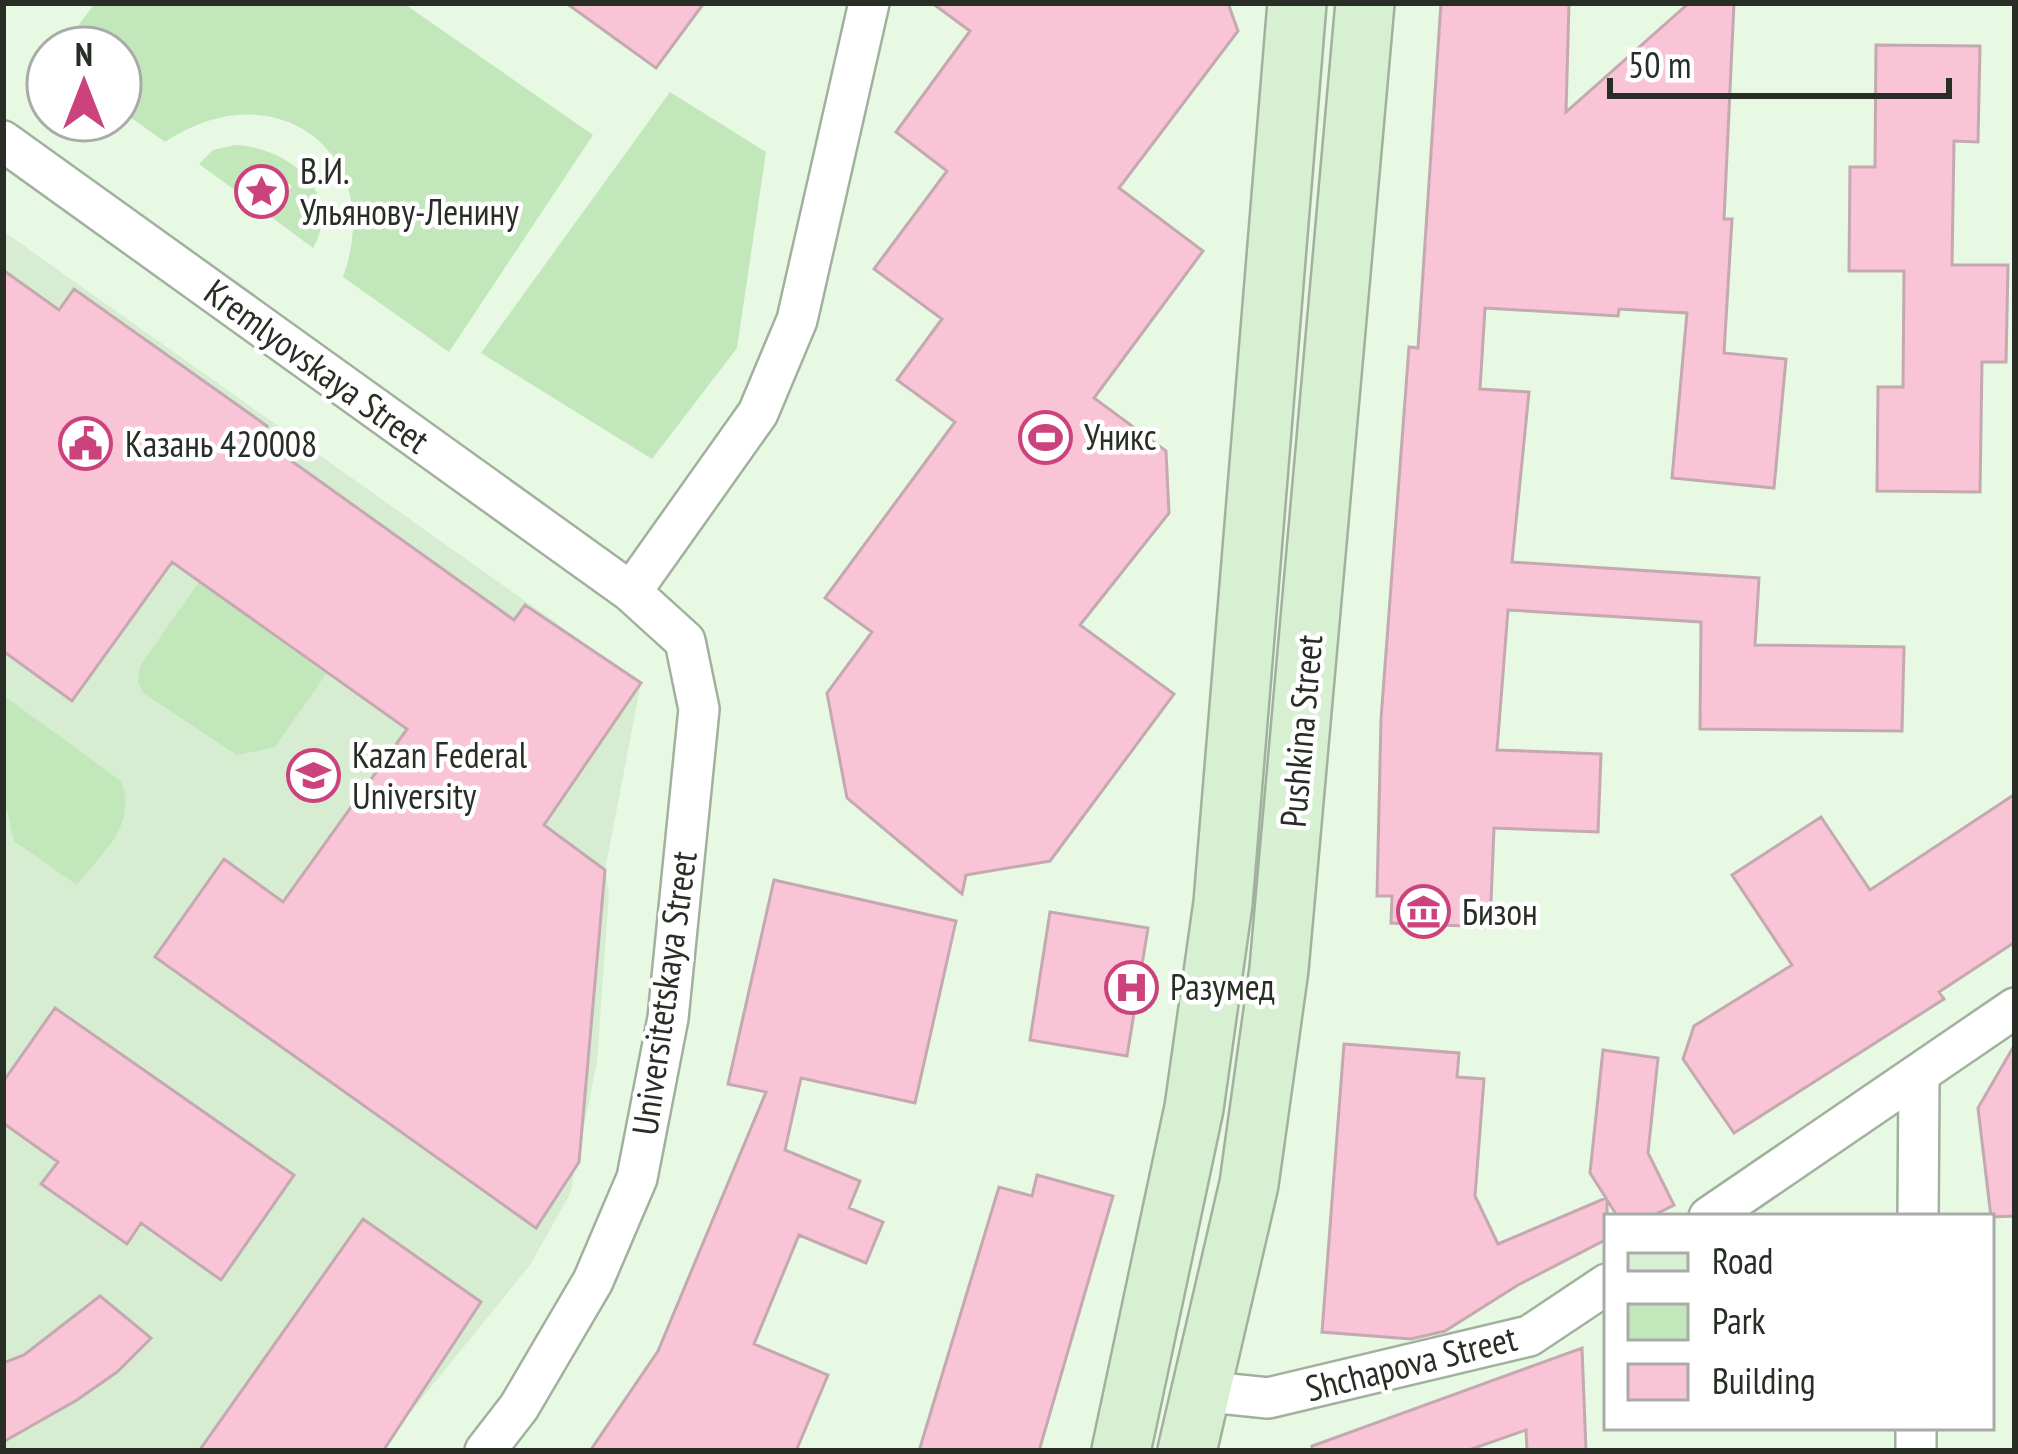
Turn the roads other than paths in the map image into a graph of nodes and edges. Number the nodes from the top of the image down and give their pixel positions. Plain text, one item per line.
1 (869, 3) edge
2 (1297, 3) edge
3 (1365, 3) edge
4 (3, 141) edge
5 (631, 592) junction
6 (2015, 1008) edge
7 (1918, 1078) junction
8 (1713, 1214) edge
9 (1918, 1214) edge
10 (1604, 1287) edge
11 (1200, 1391) junction
12 (484, 1451) edge
13 (1121, 1451) edge
14 (1187, 1451) edge

1 - 5 street
2 - 13 main road, Pushkina Street
3 - 11 main road, Pushkina Street
4 - 5 street, Kremlyovskaya Street
5 - 12 street, Universitetskaya Street
6 - 7 street
7 - 8 street
7 - 9 street
10 - 11 street, Shchapova Street
11 - 14 main road, Pushkina Street

